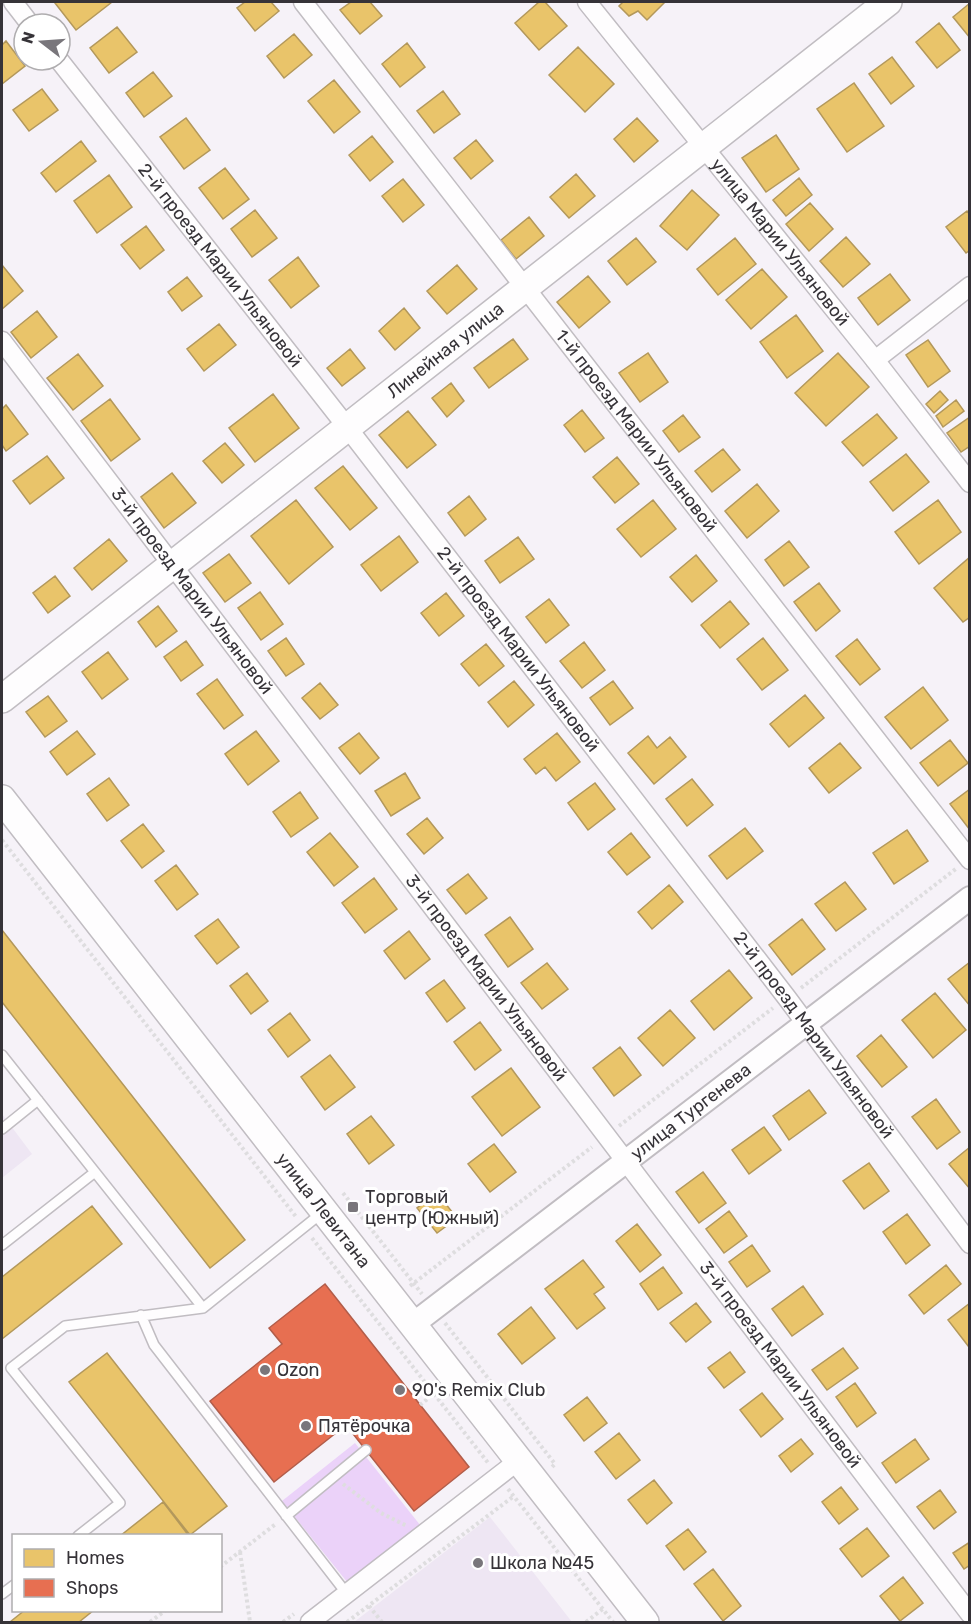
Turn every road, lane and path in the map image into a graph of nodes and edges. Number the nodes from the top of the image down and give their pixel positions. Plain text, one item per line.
1 (303, 2) edge
2 (587, 2) edge
3 (888, 2) edge
4 (68, 72) edge
5 (704, 146) junction
6 (969, 286) edge
7 (524, 287) junction
8 (2, 341) edge
9 (875, 360) junction
10 (346, 427) junction
11 (969, 483) edge
12 (172, 565) junction
13 (2, 699) edge
14 (2, 799) edge
15 (2, 840) edge
16 (969, 860) edge
17 (969, 898) edge
18 (787, 998) junction
19 (805, 1024) junction
20 (2, 1055) edge
21 (38, 1100) junction
22 (2, 1129) edge
23 (606, 1136) junction
24 (625, 1161) junction
25 (96, 1172) junction
26 (344, 1193) dead end
27 (314, 1220) junction
28 (969, 1244) edge
29 (2, 1245) edge
30 (414, 1283) junction
31 (392, 1299) junction
32 (203, 1308) junction
33 (434, 1309) junction
34 (141, 1315) junction
35 (412, 1325) junction
36 (441, 1388) dead end
37 (434, 1394) junction
38 (420, 1405) dead end
39 (366, 1450) dead end
40 (334, 1476) junction
41 (516, 1478) junction
42 (286, 1516) junction
43 (81, 1534) edge
44 (424, 1534) junction
45 (240, 1552) junction
46 (222, 1566) edge
47 (347, 1594) junction
48 (369, 1606) junction
49 (165, 1612) edge
50 (969, 1614) edge
51 (150, 1623) edge
52 (250, 1623) edge
53 (310, 1623) edge
54 (347, 1623) edge
55 (382, 1623) edge
56 (613, 1623) edge
57 (645, 1623) edge

1 - 7 street, 1-й проезд Марии Ульяновой
2 - 5 street, улица Марии Ульяновой
3 - 5 main road, Линейная улица
4 - 10 street, 2-й проезд Марии Ульяновой
5 - 7 main road, Линейная улица
5 - 9 street, улица Марии Ульяновой
6 - 9 street
7 - 10 main road, Линейная улица
7 - 16 street, 1-й проезд Марии Ульяновой
8 - 12 street, 3-й проезд Марии Ульяновой
9 - 11 street, улица Марии Ульяновой
10 - 12 main road, Линейная улица
10 - 18 street, 2-й проезд Марии Ульяновой
12 - 13 main road, Линейная улица
12 - 23 street, 3-й проезд Марии Ульяновой
14 - 27 main road, улица Левитана
15 - 27 path
16 - 18 path
17 - 19 street, улица Тургенева
18 - 19 street, 2-й проезд Марии Ульяновой
18 - 23 path
19 - 24 street, улица Тургенева
19 - 28 street, 2-й проезд Марии Ульяновой
20 - 21 lane
21 - 22 lane
21 - 25 lane
23 - 24 street, 3-й проезд Марии Ульяновой
23 - 30 path
24 - 33 street, улица Тургенева
24 - 50 street, 3-й проезд Марии Ульяновой
25 - 29 lane
25 - 32 lane
26 - 30 path
27 - 31 main road, улица Левитана
27 - 32 lane
27 - 37 path
30 - 31 path
30 - 33 path
31 - 35 main road, улица Левитана
32 - 34 lane
33 - 35 street, улица Тургенева
33 - 41 path
34 - 42 lane
34 - 43 lane
35 - 41 main road, улица Левитана
36 - 37 path
37 - 38 path
37 - 41 path
39 - 40 lane
40 - 42 lane
40 - 44 path
41 - 44 street
41 - 48 path
41 - 56 path
41 - 57 main road, улица Левитана
42 - 45 path
42 - 47 lane
44 - 47 street
45 - 46 path
45 - 52 path
47 - 53 street
48 - 54 path
48 - 55 path
49 - 51 path

